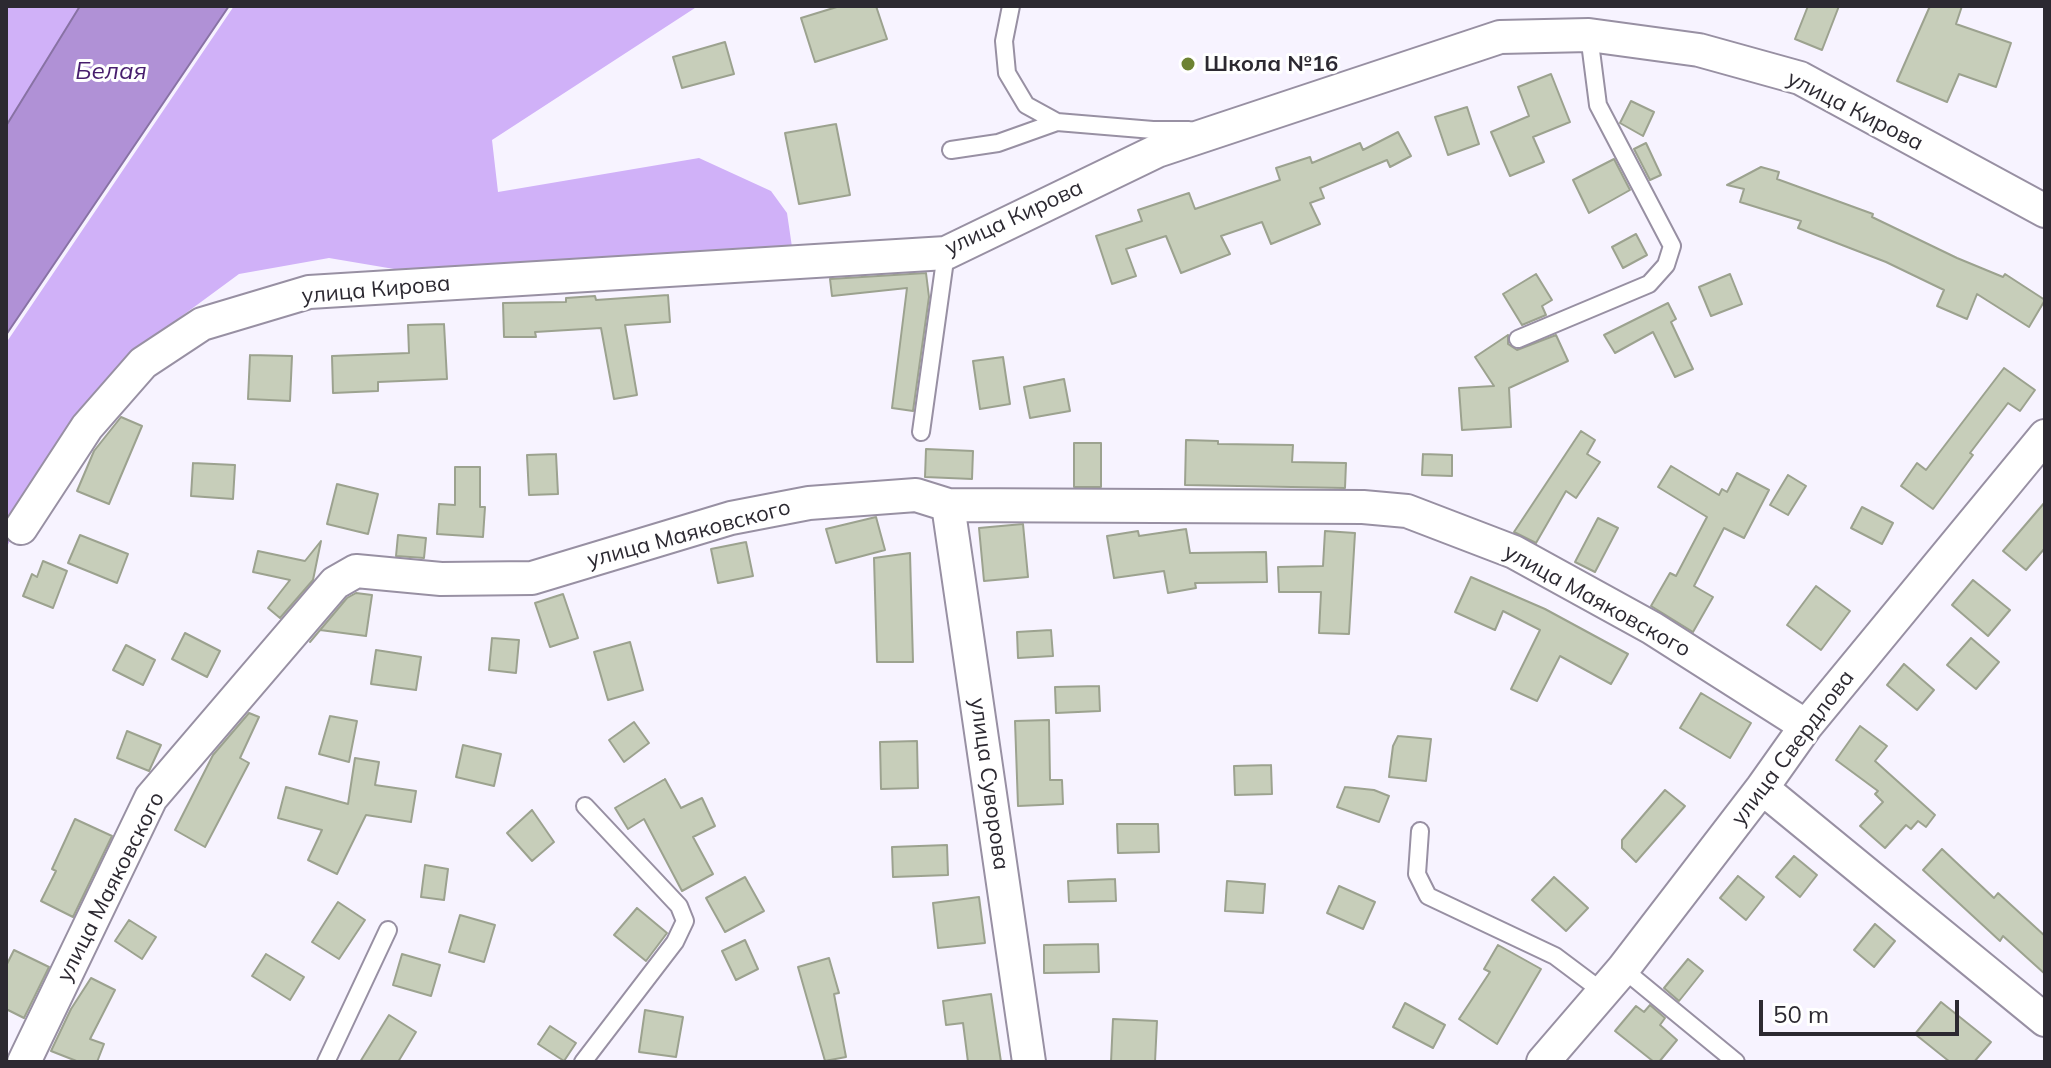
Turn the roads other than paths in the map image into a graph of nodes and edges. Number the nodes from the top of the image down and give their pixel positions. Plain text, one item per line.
1 (1011, 6) edge
2 (1589, 35) junction
3 (1057, 122) junction
4 (1223, 129) junction
5 (951, 150) dead end
6 (2045, 211) edge
7 (946, 253) junction
8 (1518, 339) dead end
9 (921, 432) dead end
10 (2045, 436) edge
11 (948, 505) junction
12 (21, 528) dead end
13 (1806, 726) junction
14 (1762, 788) junction
15 (585, 806) dead end
16 (1420, 831) dead end
17 (388, 930) dead end
18 (1613, 980) junction
19 (2045, 1020) edge
20 (24, 1062) edge
21 (326, 1062) edge
22 (583, 1062) edge
23 (1029, 1062) edge
24 (1543, 1062) edge
25 (1736, 1062) edge

1 - 3 lane
2 - 4 street, улица Кирова
2 - 6 street, улица Кирова
2 - 8 lane
3 - 4 lane
3 - 5 lane
4 - 7 street, улица Кирова
7 - 9 lane
7 - 12 street, улица Кирова
10 - 13 street, улица Свердлова
11 - 13 street, улица Маяковского
11 - 20 street, улица Маяковского
11 - 23 street, улица Суворова
13 - 14 street, улица Свердлова
14 - 18 street, улица Свердлова
14 - 19 street
15 - 22 lane
16 - 18 lane
17 - 21 lane
18 - 24 street, улица Свердлова
18 - 25 lane

